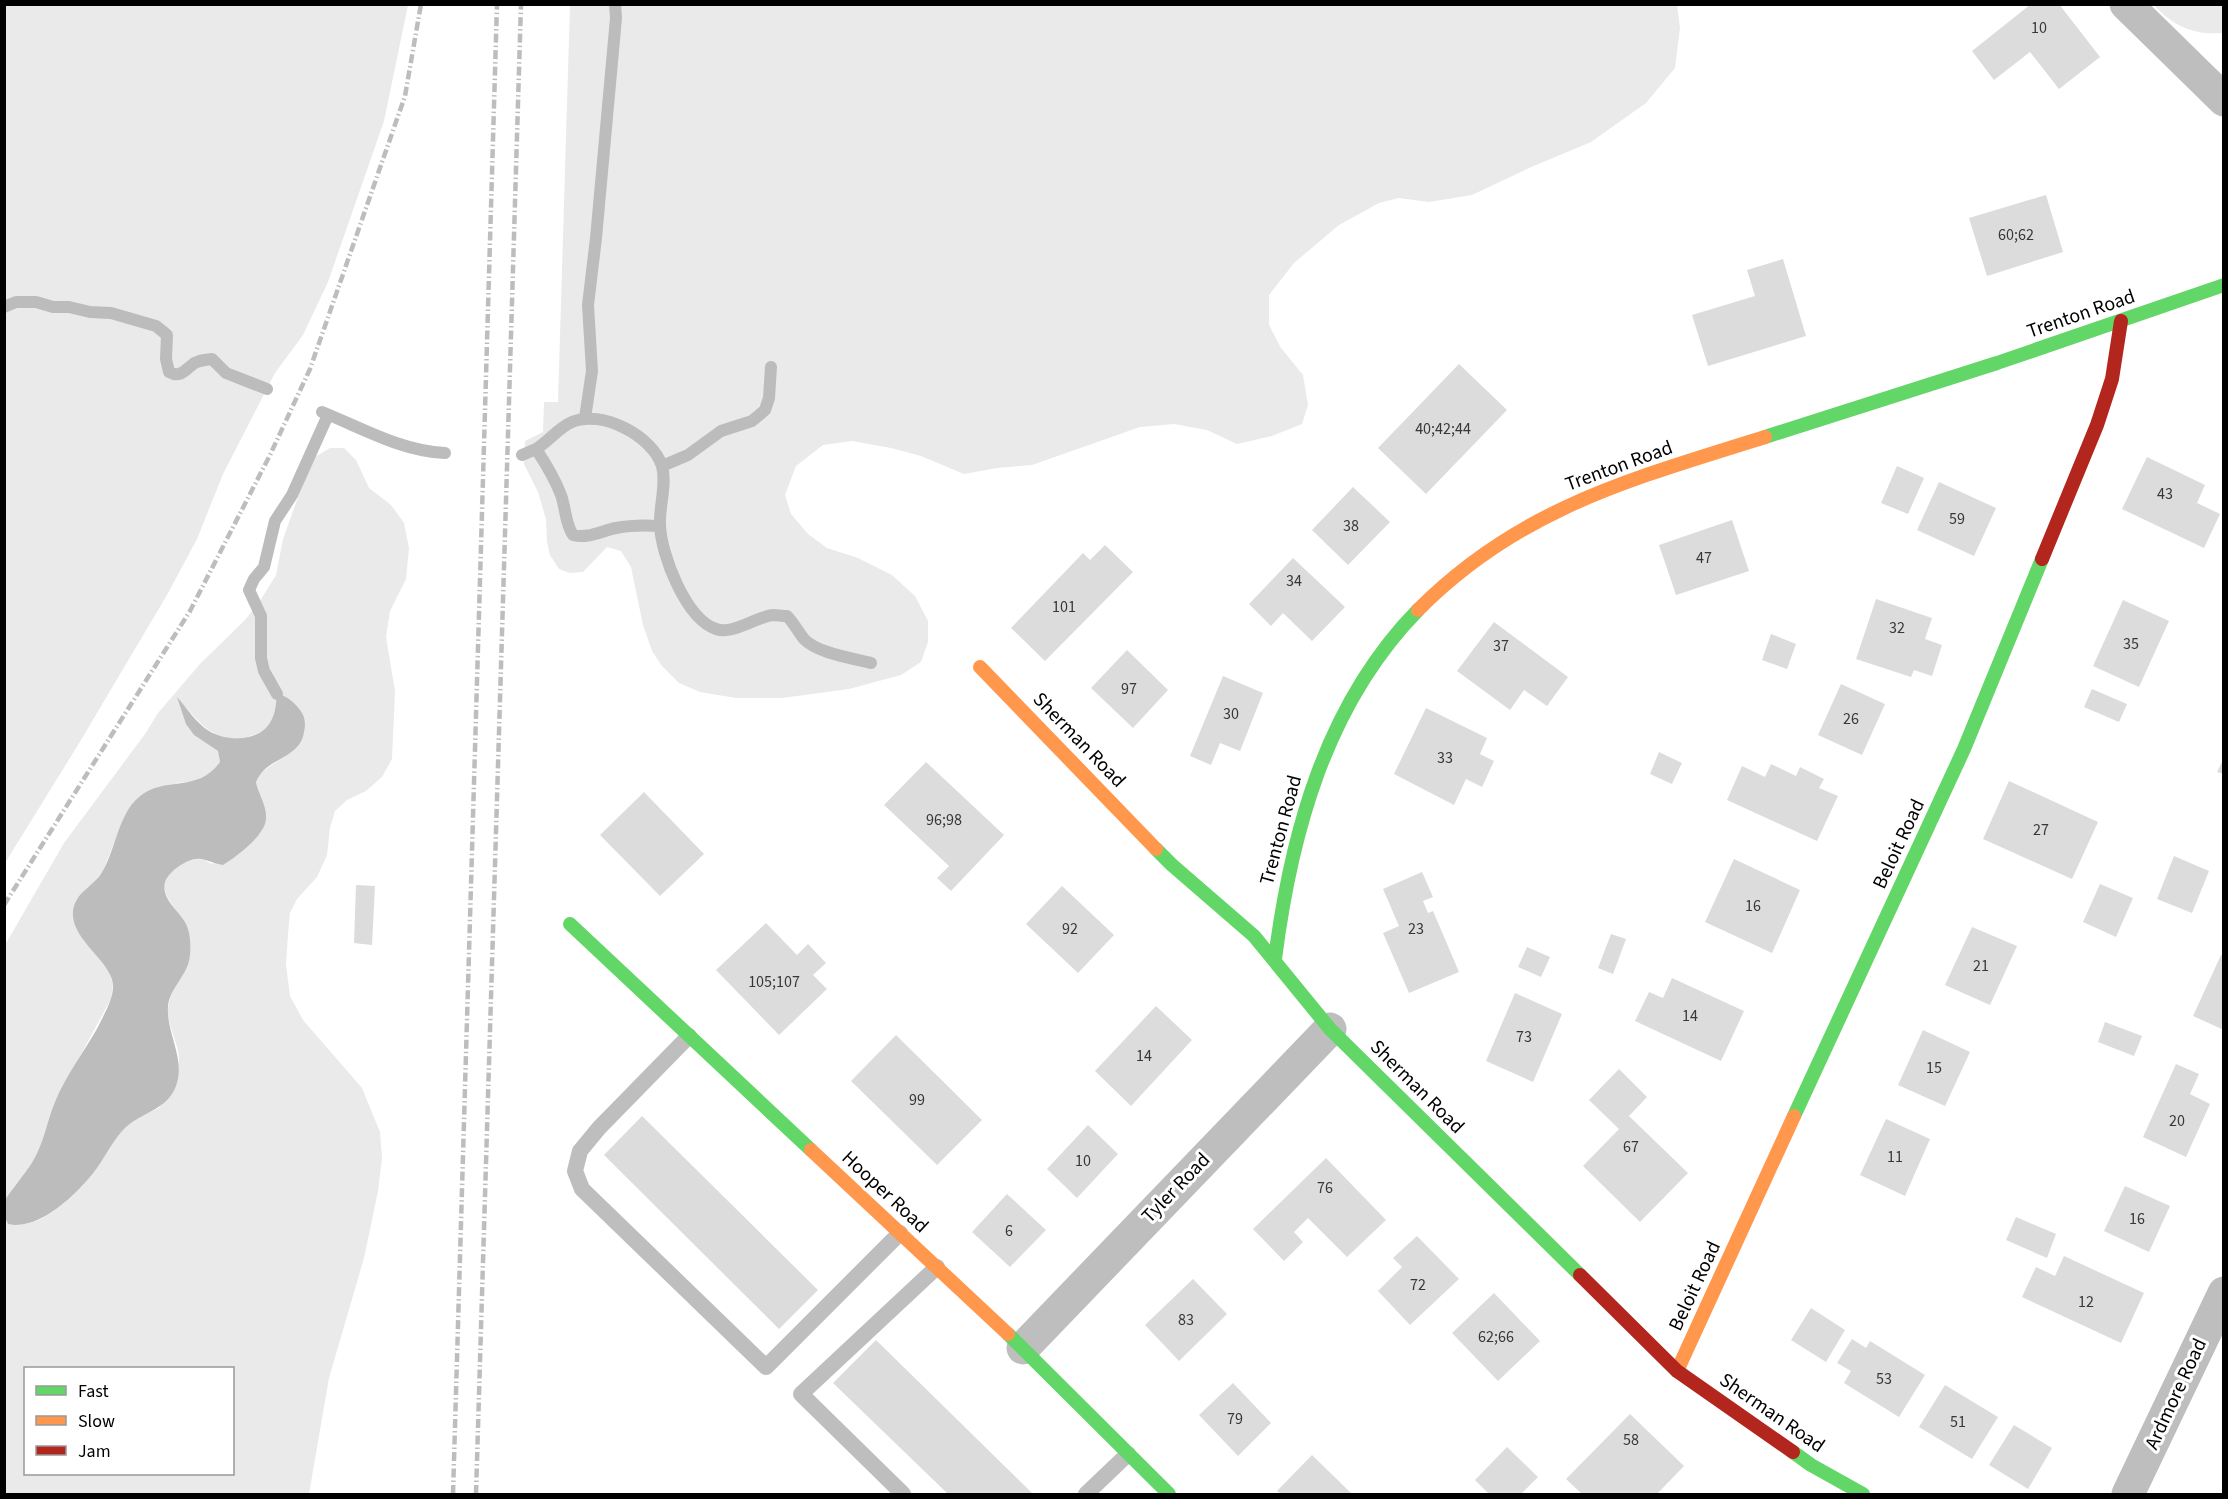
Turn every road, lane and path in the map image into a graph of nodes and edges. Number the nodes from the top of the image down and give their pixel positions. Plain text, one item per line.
1 (2126, 4) edge
2 (2223, 100) edge
3 (2223, 285) edge
4 (2121, 321) junction
5 (980, 667) dead end
6 (570, 924) dead end
7 (1275, 959) junction
8 (1330, 1029) junction
9 (689, 1036) junction
10 (900, 1233) junction
11 (937, 1267) junction
12 (2223, 1293) edge
13 (1023, 1348) junction
14 (1677, 1371) junction
15 (1128, 1454) junction
16 (903, 1494) edge
17 (1086, 1494) edge
18 (1169, 1494) edge
19 (1863, 1494) edge
20 (2128, 1494) edge

1 - 2 street
3 - 4 street, Trenton Road
4 - 7 street, Trenton Road
4 - 14 street, Beloit Road
5 - 7 street, Sherman Road
6 - 9 street, Hooper Road
7 - 8 street, Sherman Road
8 - 13 street, Tyler Road
8 - 14 street, Sherman Road
9 - 10 street, Hooper Road
9 - 10 lane
10 - 11 street, Hooper Road
11 - 13 street, Hooper Road
11 - 16 lane
12 - 20 street, Ardmore Road
13 - 15 street, Hooper Road
14 - 19 street, Sherman Road
15 - 17 lane
15 - 18 street, Hooper Road

